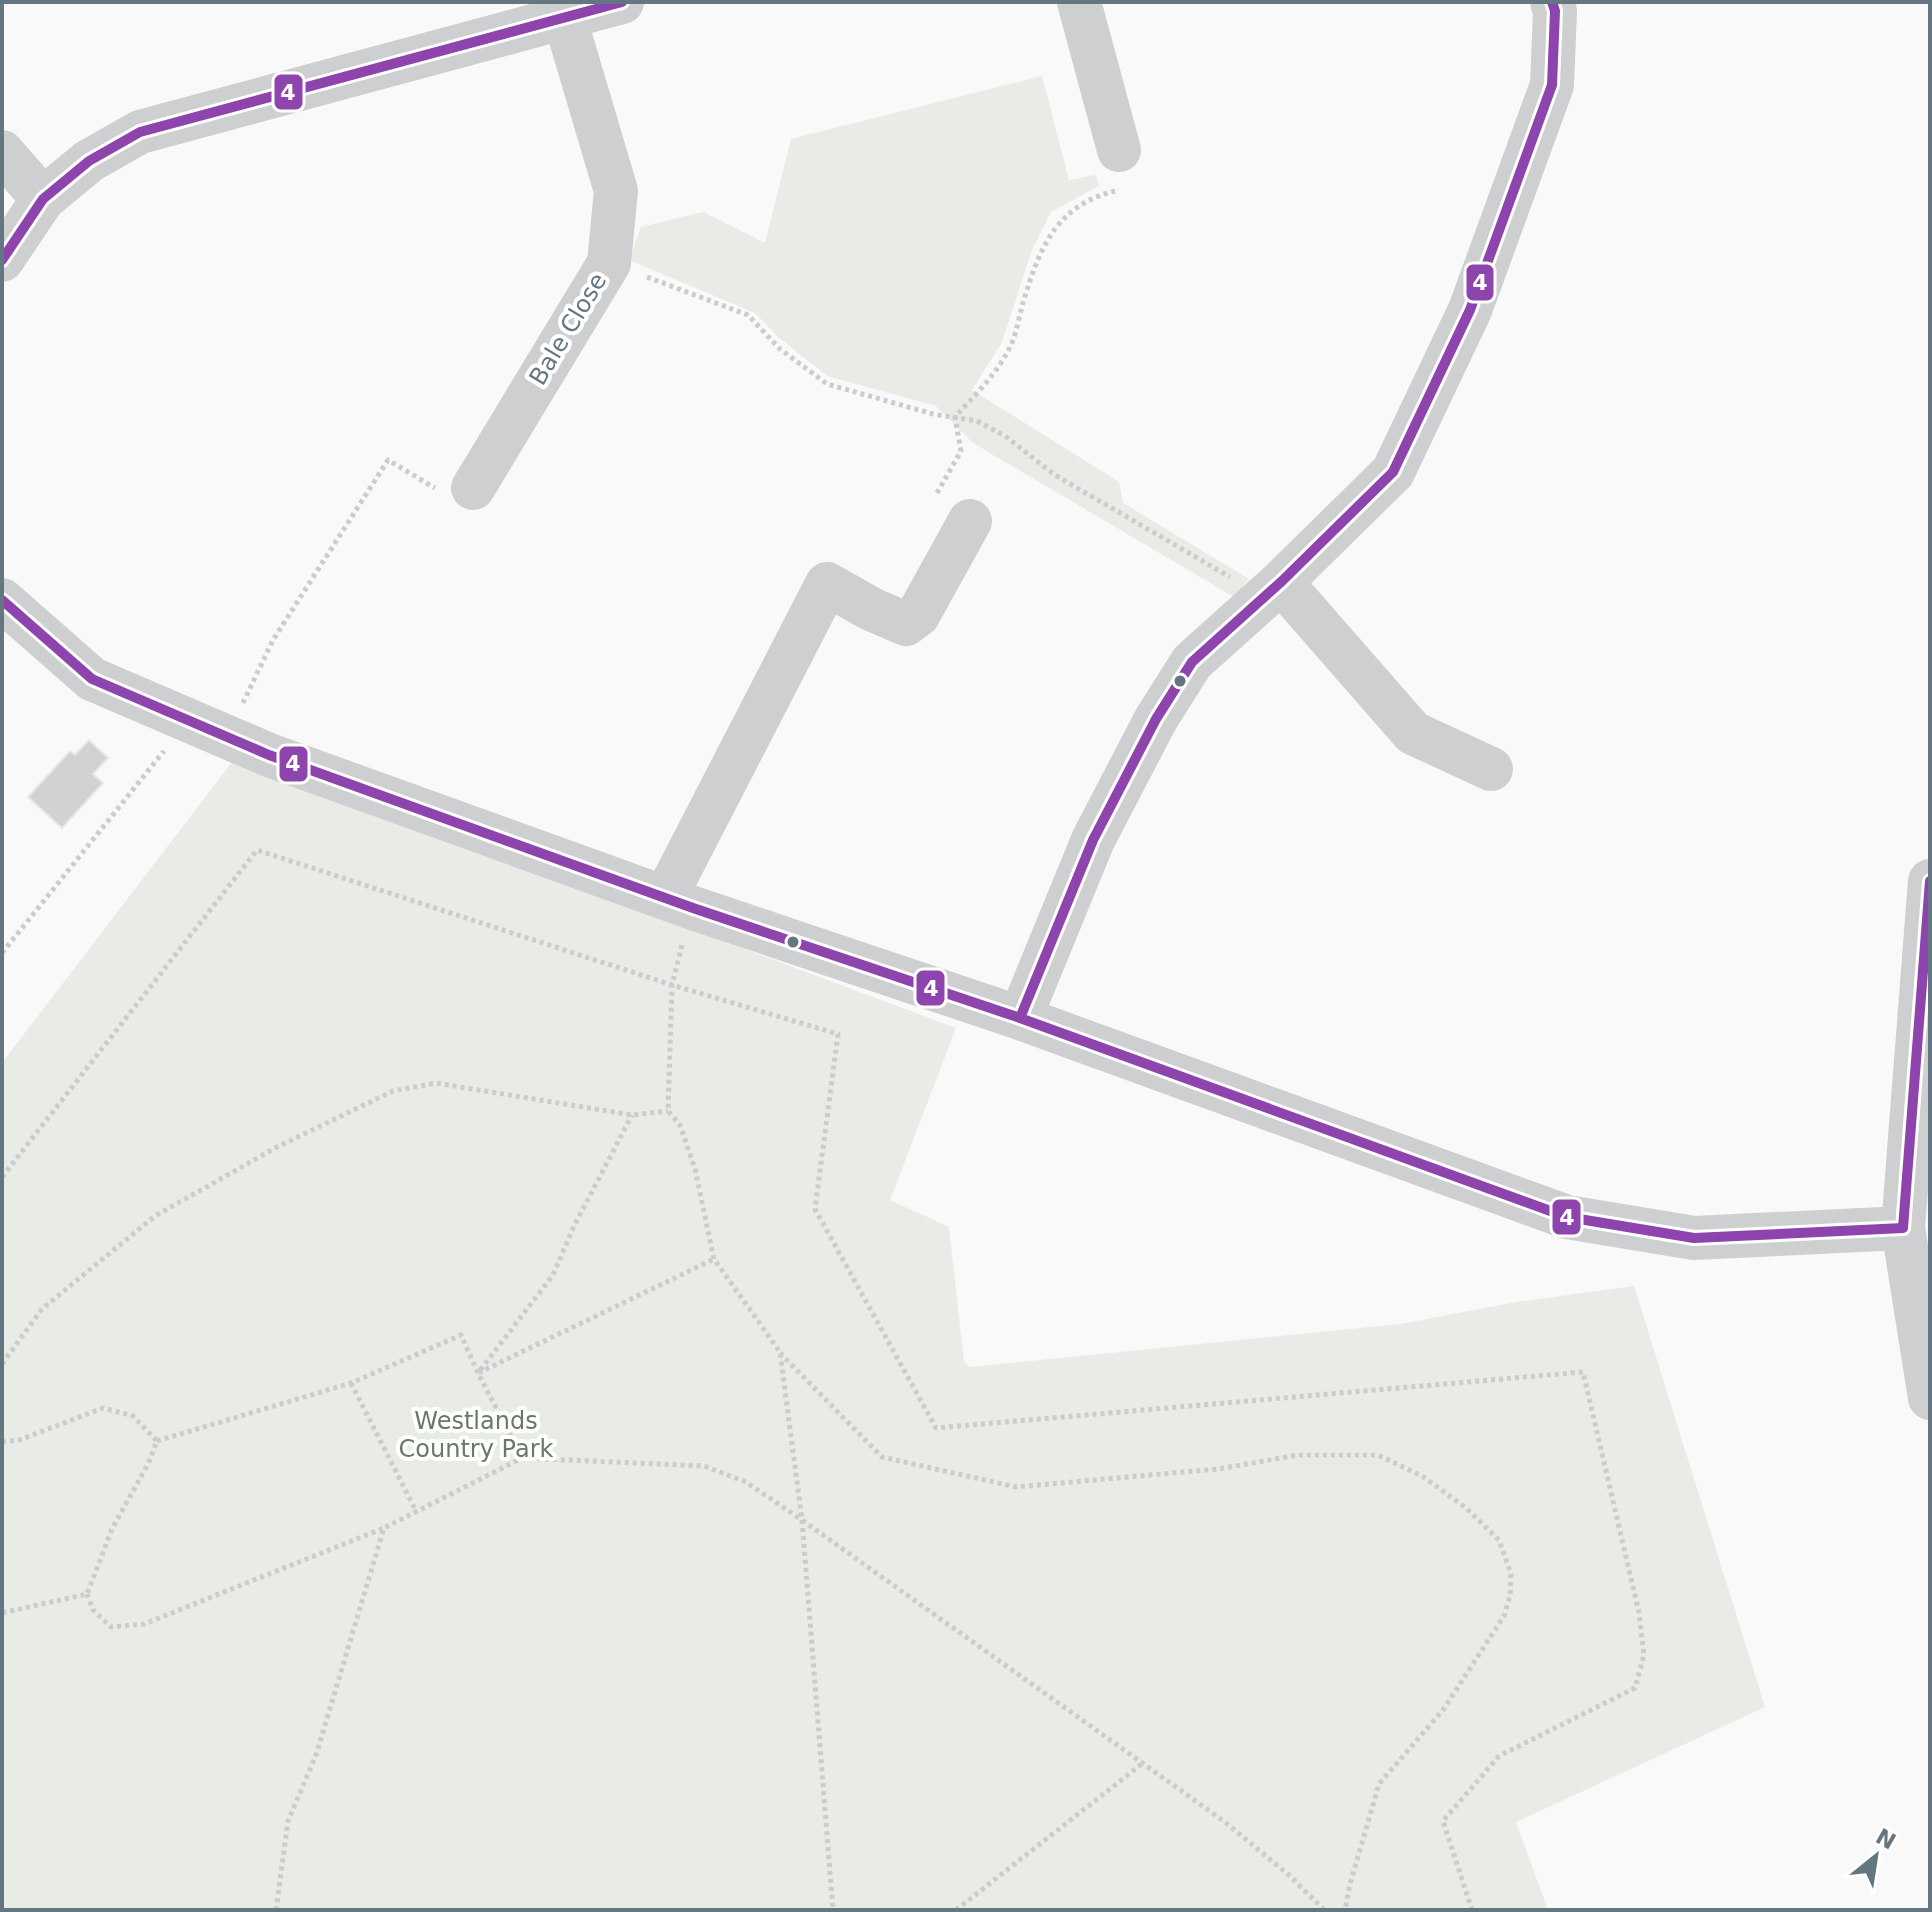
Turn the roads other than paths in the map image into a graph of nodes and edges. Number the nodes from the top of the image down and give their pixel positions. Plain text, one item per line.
1 (622, 2) edge
2 (1079, 2) edge
3 (1552, 2) edge
4 (565, 19) junction
5 (1119, 150) road end
6 (2, 152) edge
7 (43, 199) junction
8 (2, 260) edge
9 (473, 488) road end
10 (970, 521) dead end
11 (1270, 591) junction
12 (2, 600) edge
13 (1491, 769) dead end
14 (1930, 881) edge
15 (679, 903) junction
16 (1020, 1018) junction
17 (1903, 1228) junction
18 (1930, 1398) edge

1 - 4 street
2 - 5 street
3 - 11 street
4 - 7 street
4 - 9 street, Bale Close
6 - 7 street
7 - 8 street
10 - 15 street
11 - 13 street
11 - 16 street
12 - 15 street
14 - 17 street
15 - 16 street
16 - 17 street
17 - 18 street

